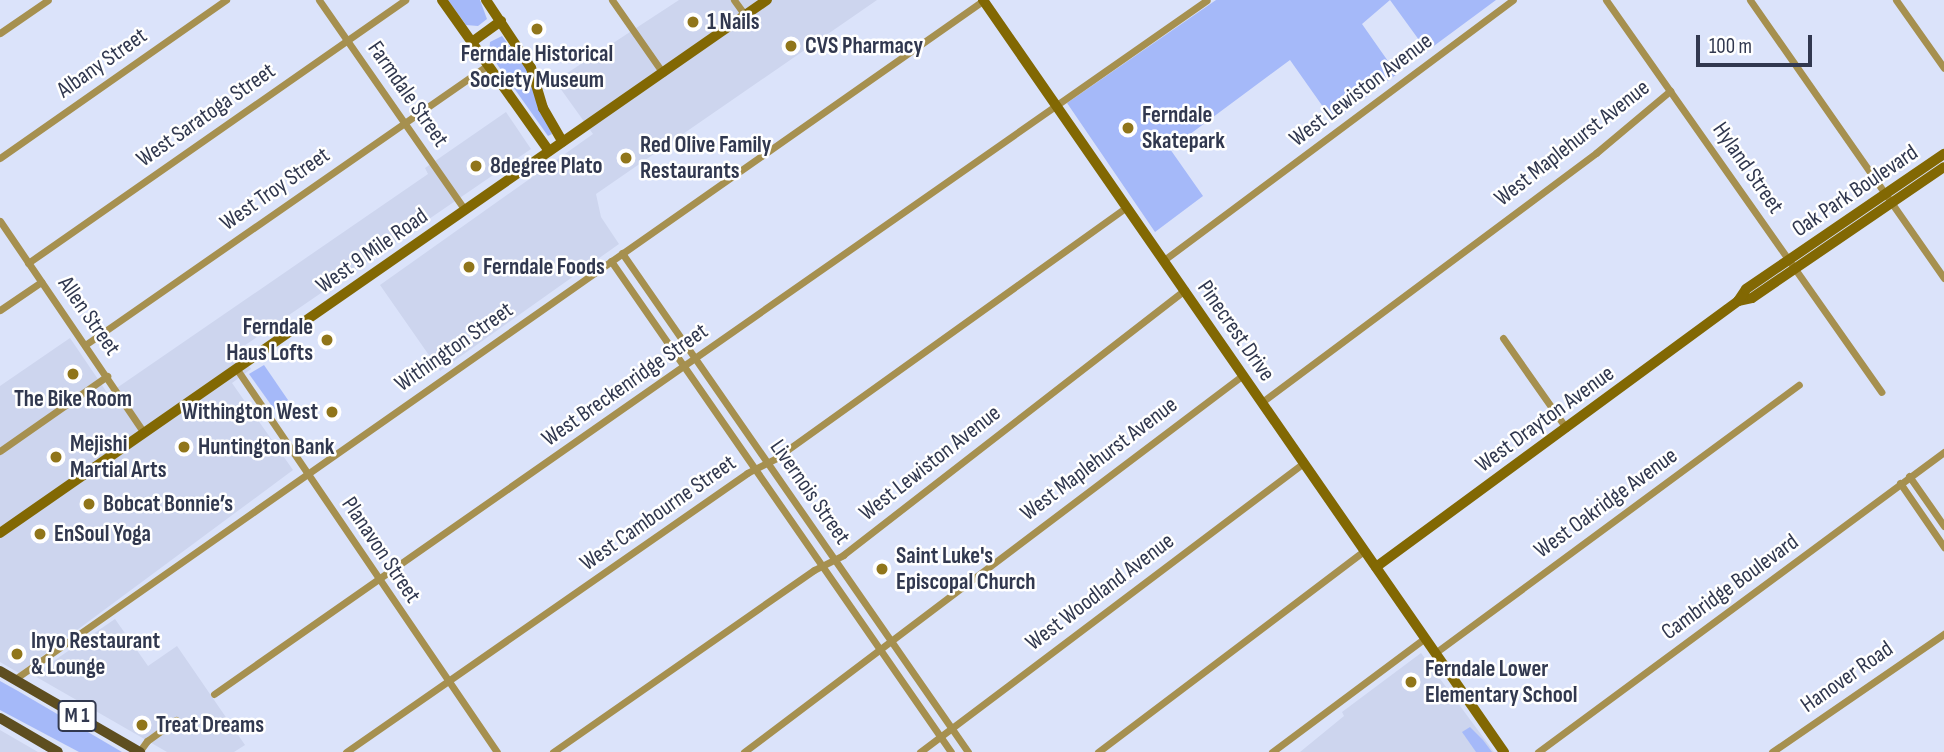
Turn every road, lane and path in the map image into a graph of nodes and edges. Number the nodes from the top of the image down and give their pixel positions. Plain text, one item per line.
1 (48, 0) edge
2 (226, 0) edge
3 (319, 0) edge
4 (405, 0) edge
5 (442, 0) edge
6 (486, 0) edge
7 (612, 0) edge
8 (734, 0) edge
9 (767, 0) edge
10 (984, 0) edge
11 (1207, 0) edge
12 (1513, 0) edge
13 (1606, 0) edge
14 (1750, 0) edge
15 (1896, 0) edge
16 (745, 15) junction
17 (501, 21) junction
18 (0, 33) edge
19 (347, 41) junction
20 (472, 42) junction
21 (488, 65) junction
22 (1944, 68) edge
23 (663, 73) junction
24 (1670, 91) junction
25 (1056, 106) junction
26 (405, 122) junction
27 (563, 142) junction
28 (549, 151) junction
29 (1944, 154) edge
30 (0, 158) edge
31 (1944, 167) edge
32 (1886, 194) junction
33 (1892, 203) junction
34 (1127, 207) junction
35 (465, 210) junction
36 (0, 222) edge
37 (622, 253) junction
38 (1164, 260) junction
39 (1788, 260) junction
40 (611, 261) junction
41 (28, 262) junction
42 (1795, 269) junction
43 (1944, 278) edge
44 (41, 282) junction
45 (1185, 290) junction
46 (1738, 301) junction
47 (0, 310) edge
48 (1503, 338) dead end
49 (85, 345) junction
50 (695, 359) junction
51 (684, 366) junction
52 (236, 368) junction
53 (1243, 374) junction
54 (107, 376) junction
55 (1799, 385) dead end
56 (1882, 392) dead end
57 (1262, 402) junction
58 (1566, 428) junction
59 (144, 433) junction
60 (0, 451) edge
61 (1944, 452) edge
62 (767, 463) junction
63 (1304, 463) junction
64 (755, 469) junction
65 (306, 474) junction
66 (1909, 476) junction
67 (1900, 483) junction
68 (1944, 526) edge
69 (0, 533) edge
70 (1944, 547) edge
71 (1364, 551) junction
72 (834, 560) junction
73 (822, 566) junction
74 (1376, 567) junction
75 (379, 580) junction
76 (1944, 634) edge
77 (1425, 638) junction
78 (891, 641) junction
79 (880, 649) junction
80 (1435, 653) junction
81 (0, 670) edge
82 (15, 679) junction
83 (448, 681) junction
84 (214, 694) dead end
85 (0, 718) edge
86 (176, 720) dead end
87 (951, 729) junction
88 (941, 737) junction
89 (1502, 749) edge
90 (58, 752) edge
91 (139, 752) edge
92 (346, 752) edge
93 (497, 752) edge
94 (553, 752) edge
95 (744, 752) edge
96 (920, 752) edge
97 (951, 752) edge
98 (968, 752) edge
99 (1098, 752) edge
100 (1272, 752) edge
101 (1538, 752) edge
102 (1772, 752) edge

1 - 18 street
2 - 30 street, Albany Street
3 - 19 street, Farmdale Street
4 - 19 street, West Saratoga Street
5 - 20 street
6 - 17 street
7 - 23 street
8 - 16 street
9 - 16 street, West 9 Mile Road
10 - 25 street, Pinecrest Drive
10 - 37 street, Withington Street
11 - 25 street, West Breckenridge Street
12 - 38 street, West Lewiston Avenue
13 - 24 street, Hyland Street
14 - 32 street
15 - 22 street
16 - 23 street, West 9 Mile Road
17 - 20 street
17 - 27 street
19 - 26 street, Farmdale Street
19 - 41 street, West Saratoga Street
20 - 21 street
21 - 26 street, West Troy Street
21 - 28 street
23 - 27 street, West 9 Mile Road
24 - 39 street, Hyland Street
24 - 57 street, West Maplehurst Avenue
25 - 34 street, Pinecrest Drive
25 - 50 street, West Breckenridge Street
26 - 35 street, Farmdale Street
26 - 49 street, West Troy Street
27 - 28 street, West 9 Mile Road
28 - 35 street, West 9 Mile Road
29 - 32 street, Oak Park Boulevard
31 - 33 street, Oak Park Boulevard
32 - 33 street
32 - 39 street, Oak Park Boulevard
33 - 42 street, Oak Park Boulevard
33 - 43 street
34 - 38 street, Pinecrest Drive
34 - 62 street, West Cambourne Street
35 - 52 street, West 9 Mile Road
36 - 41 street, Allen Street
37 - 40 street, Withington Street
37 - 50 street, Livernois Street
38 - 45 street, Pinecrest Drive
39 - 42 street, Hyland Street
39 - 46 street, West Drayton Avenue
40 - 51 street, Livernois Street
40 - 65 street, Withington Street
41 - 44 street, Allen Street
42 - 46 street, West Drayton Avenue
42 - 56 street, Hyland Street
44 - 47 street
44 - 49 street, Allen Street
45 - 53 street, Pinecrest Drive
45 - 72 street, West Lewiston Avenue
46 - 58 street, West Drayton Avenue
48 - 58 street
49 - 54 street, Allen Street
50 - 51 street, West Breckenridge Street
50 - 62 street, Livernois Street
51 - 64 street, Livernois Street
51 - 75 street, West Breckenridge Street
52 - 59 street, West 9 Mile Road
52 - 65 street, Planavon Street
53 - 57 street, Pinecrest Drive
53 - 78 street, West Maplehurst Avenue
54 - 59 street, Allen Street
54 - 60 street
55 - 80 street, West Oakridge Avenue
57 - 63 street, Pinecrest Drive
58 - 74 street, West Drayton Avenue
59 - 69 street, West 9 Mile Road
61 - 66 street, Cambridge Boulevard
62 - 64 street, West Cambourne Street
62 - 72 street, Livernois Street
63 - 71 street, Pinecrest Drive
63 - 87 street, West Woodland Avenue
64 - 73 street, Livernois Street
64 - 83 street, West Cambourne Street
65 - 75 street, Planavon Street
65 - 82 street, Withington Street
66 - 67 street, Cambridge Boulevard
66 - 68 street
67 - 70 street
67 - 101 street, Cambridge Boulevard
71 - 74 street, Pinecrest Drive
71 - 99 street
72 - 73 street, West Lewiston Avenue
72 - 78 street, Livernois Street
73 - 79 street, Livernois Street
73 - 94 street, West Lewiston Avenue
74 - 77 street, Pinecrest Drive
75 - 83 street, Planavon Street
75 - 84 street, West Breckenridge Street
76 - 102 street, Hanover Road
77 - 80 street, Pinecrest Drive
77 - 100 street
78 - 79 street, West Maplehurst Avenue
78 - 87 street, Livernois Street
79 - 88 street, Livernois Street
79 - 95 street, West Maplehurst Avenue
80 - 89 street, Pinecrest Drive
81 - 82 main road, M 1
82 - 91 main road, M 1
83 - 92 street, West Cambourne Street
83 - 93 street, Planavon Street
85 - 90 main road, M 1
86 - 91 street
87 - 88 street, West Woodland Avenue
87 - 98 street, Livernois Street
88 - 96 street, West Woodland Avenue
88 - 97 street, Livernois Street

